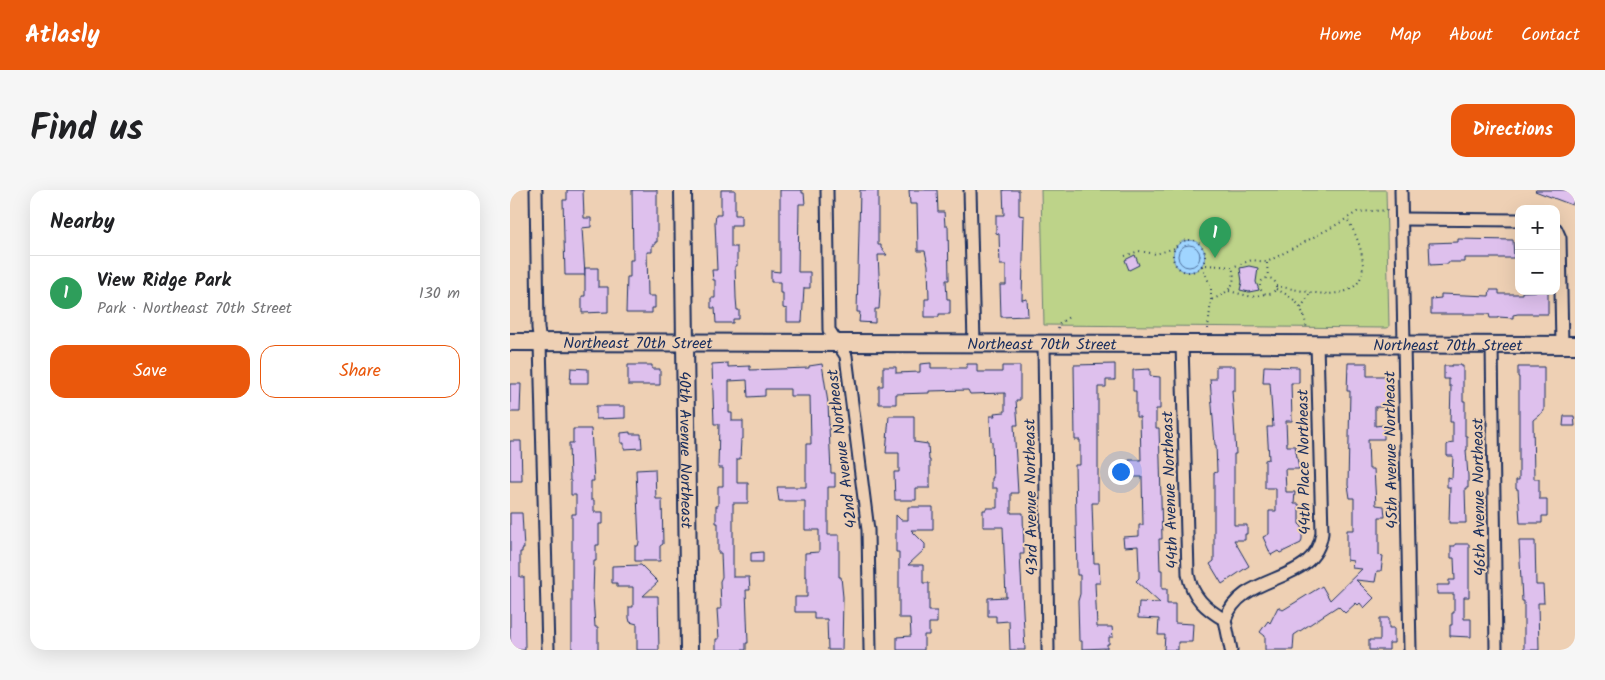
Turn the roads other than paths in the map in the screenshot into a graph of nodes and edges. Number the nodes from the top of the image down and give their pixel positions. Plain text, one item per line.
1 (536, 190) edge
2 (683, 190) edge
3 (827, 190) edge
4 (970, 190) edge
5 (1401, 190) edge
6 (1402, 214) junction
7 (1515, 220) edge
8 (1560, 238) edge
9 (510, 342) edge
10 (540, 343) junction
11 (685, 343) junction
12 (838, 343) junction
13 (974, 343) junction
14 (1182, 343) junction
15 (1317, 343) junction
16 (1044, 344) junction
17 (1404, 344) junction
18 (1492, 345) junction
19 (1569, 345) edge
20 (1225, 620) junction
21 (548, 650) edge
22 (689, 650) edge
23 (870, 650) edge
24 (1048, 650) edge
25 (1231, 650) edge
26 (1410, 650) edge
27 (1496, 650) edge

1 - 10 street
2 - 11 street, 40th Avenue Northeast
3 - 12 street, 42nd Avenue Northeast
4 - 13 street
5 - 6 street, 45th Avenue Northeast
6 - 7 street
6 - 17 street, 45th Avenue Northeast
8 - 19 street
9 - 10 street, Northeast 70th Street
10 - 11 street, Northeast 70th Street
10 - 21 street
11 - 12 street, Northeast 70th Street
11 - 22 street, 40th Avenue Northeast
12 - 13 street, Northeast 70th Street
12 - 23 street, 42nd Avenue Northeast
13 - 16 street, Northeast 70th Street
14 - 15 street, Northeast 70th Street
14 - 16 street, Northeast 70th Street
14 - 20 street, 44th Avenue Northeast
15 - 17 street, Northeast 70th Street
15 - 20 street, 44th Place Northeast
16 - 24 street, 43rd Avenue Northeast
17 - 18 street, Northeast 70th Street
17 - 26 street, 45th Avenue Northeast
18 - 19 street, Northeast 70th Street
18 - 27 street, 46th Avenue Northeast
20 - 25 street

